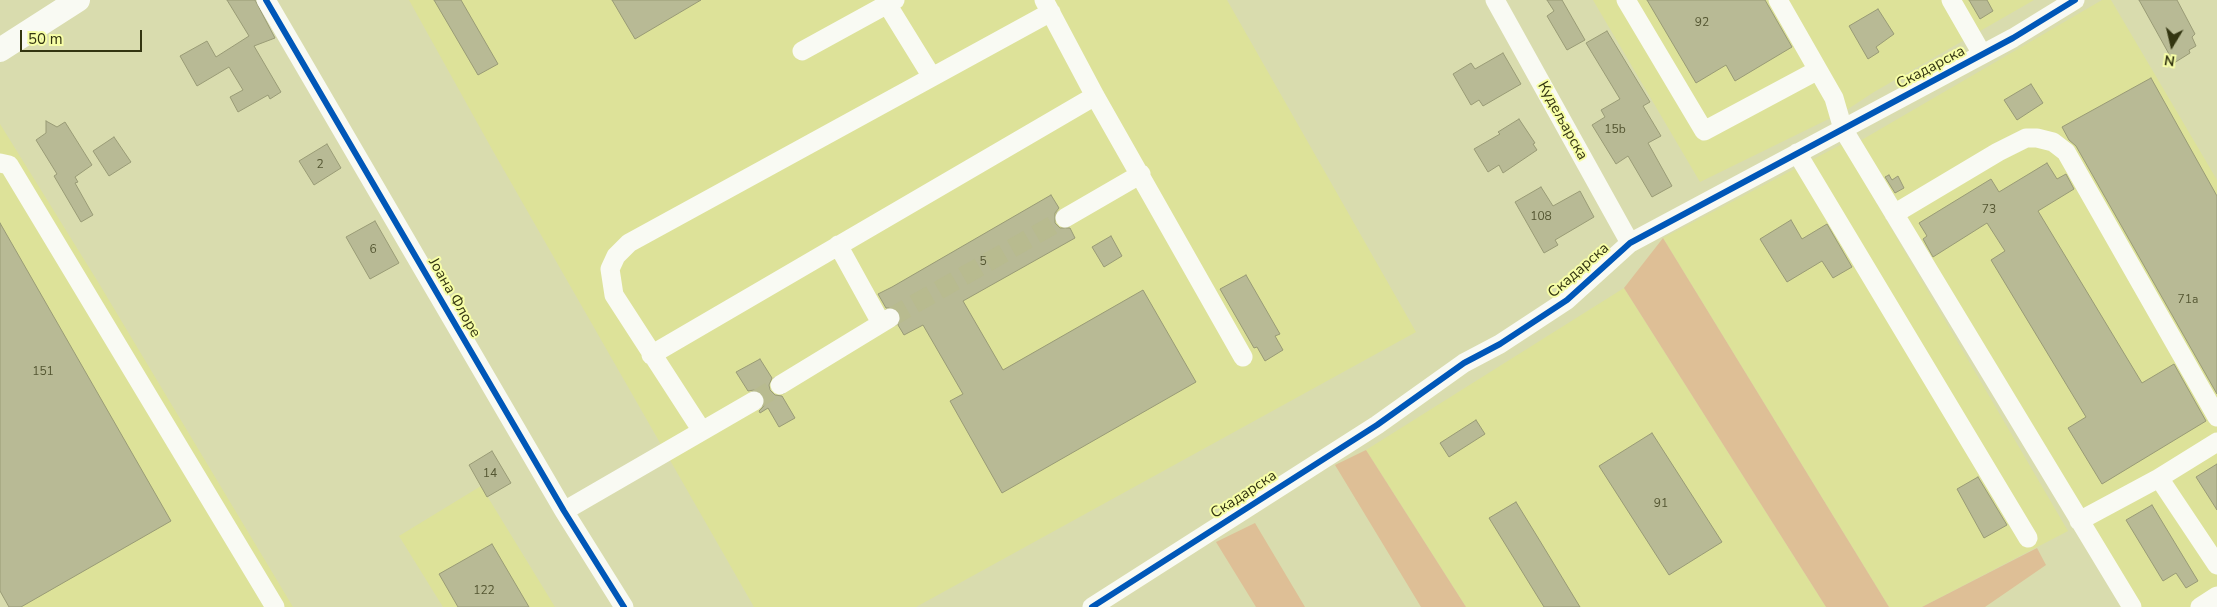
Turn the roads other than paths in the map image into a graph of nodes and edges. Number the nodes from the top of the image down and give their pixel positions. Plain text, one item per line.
1 (78, 0) edge
2 (266, 0) edge
3 (1495, 0) edge
4 (1626, 0) edge
5 (1778, 0) edge
6 (1951, 0) edge
7 (2075, 0) edge
8 (891, 2) edge
9 (1047, 6) edge
10 (0, 50) edge
11 (802, 51) dead end
12 (1982, 54) junction
13 (1818, 70) junction
14 (932, 77) junction
15 (1095, 96) junction
16 (1843, 128) junction
17 (1797, 153) junction
18 (0, 163) edge
19 (1141, 174) junction
20 (1894, 214) junction
21 (1065, 218) tunnel mouth
22 (1630, 243) junction
23 (838, 246) junction
24 (651, 355) junction
25 (1243, 357) dead end
26 (780, 385) tunnel mouth
27 (754, 401) tunnel mouth
28 (2217, 417) edge
29 (702, 431) junction
30 (2217, 442) edge
31 (2159, 478) junction
32 (564, 512) junction
33 (2080, 521) junction
34 (2028, 538) dead end
35 (2217, 565) edge
36 (2217, 596) edge
37 (275, 607) edge
38 (624, 607) edge
39 (1092, 607) edge
40 (2132, 607) edge
41 (2200, 607) edge

1 - 10 main road
2 - 32 street, Јоана Флоре
3 - 22 street, Кудељарска
4 - 13 street
5 - 13 street
6 - 12 street
7 - 12 street, Скадарска
8 - 11 street
8 - 14 street
9 - 14 street
9 - 15 street
12 - 16 street, Скадарска
13 - 16 street
14 - 24 street
15 - 19 street
15 - 23 street
16 - 17 street, Скадарска
16 - 20 street
17 - 22 street, Скадарска
17 - 34 street
18 - 37 street
19 - 21 street
19 - 25 street
20 - 28 street
20 - 33 street
22 - 39 street, Скадарска
23 - 24 street
23 - 26 street
24 - 29 street
27 - 29 street
29 - 32 street
30 - 31 street
31 - 33 street
31 - 35 street
32 - 38 street, Јоана Флоре
33 - 40 street
36 - 41 street

